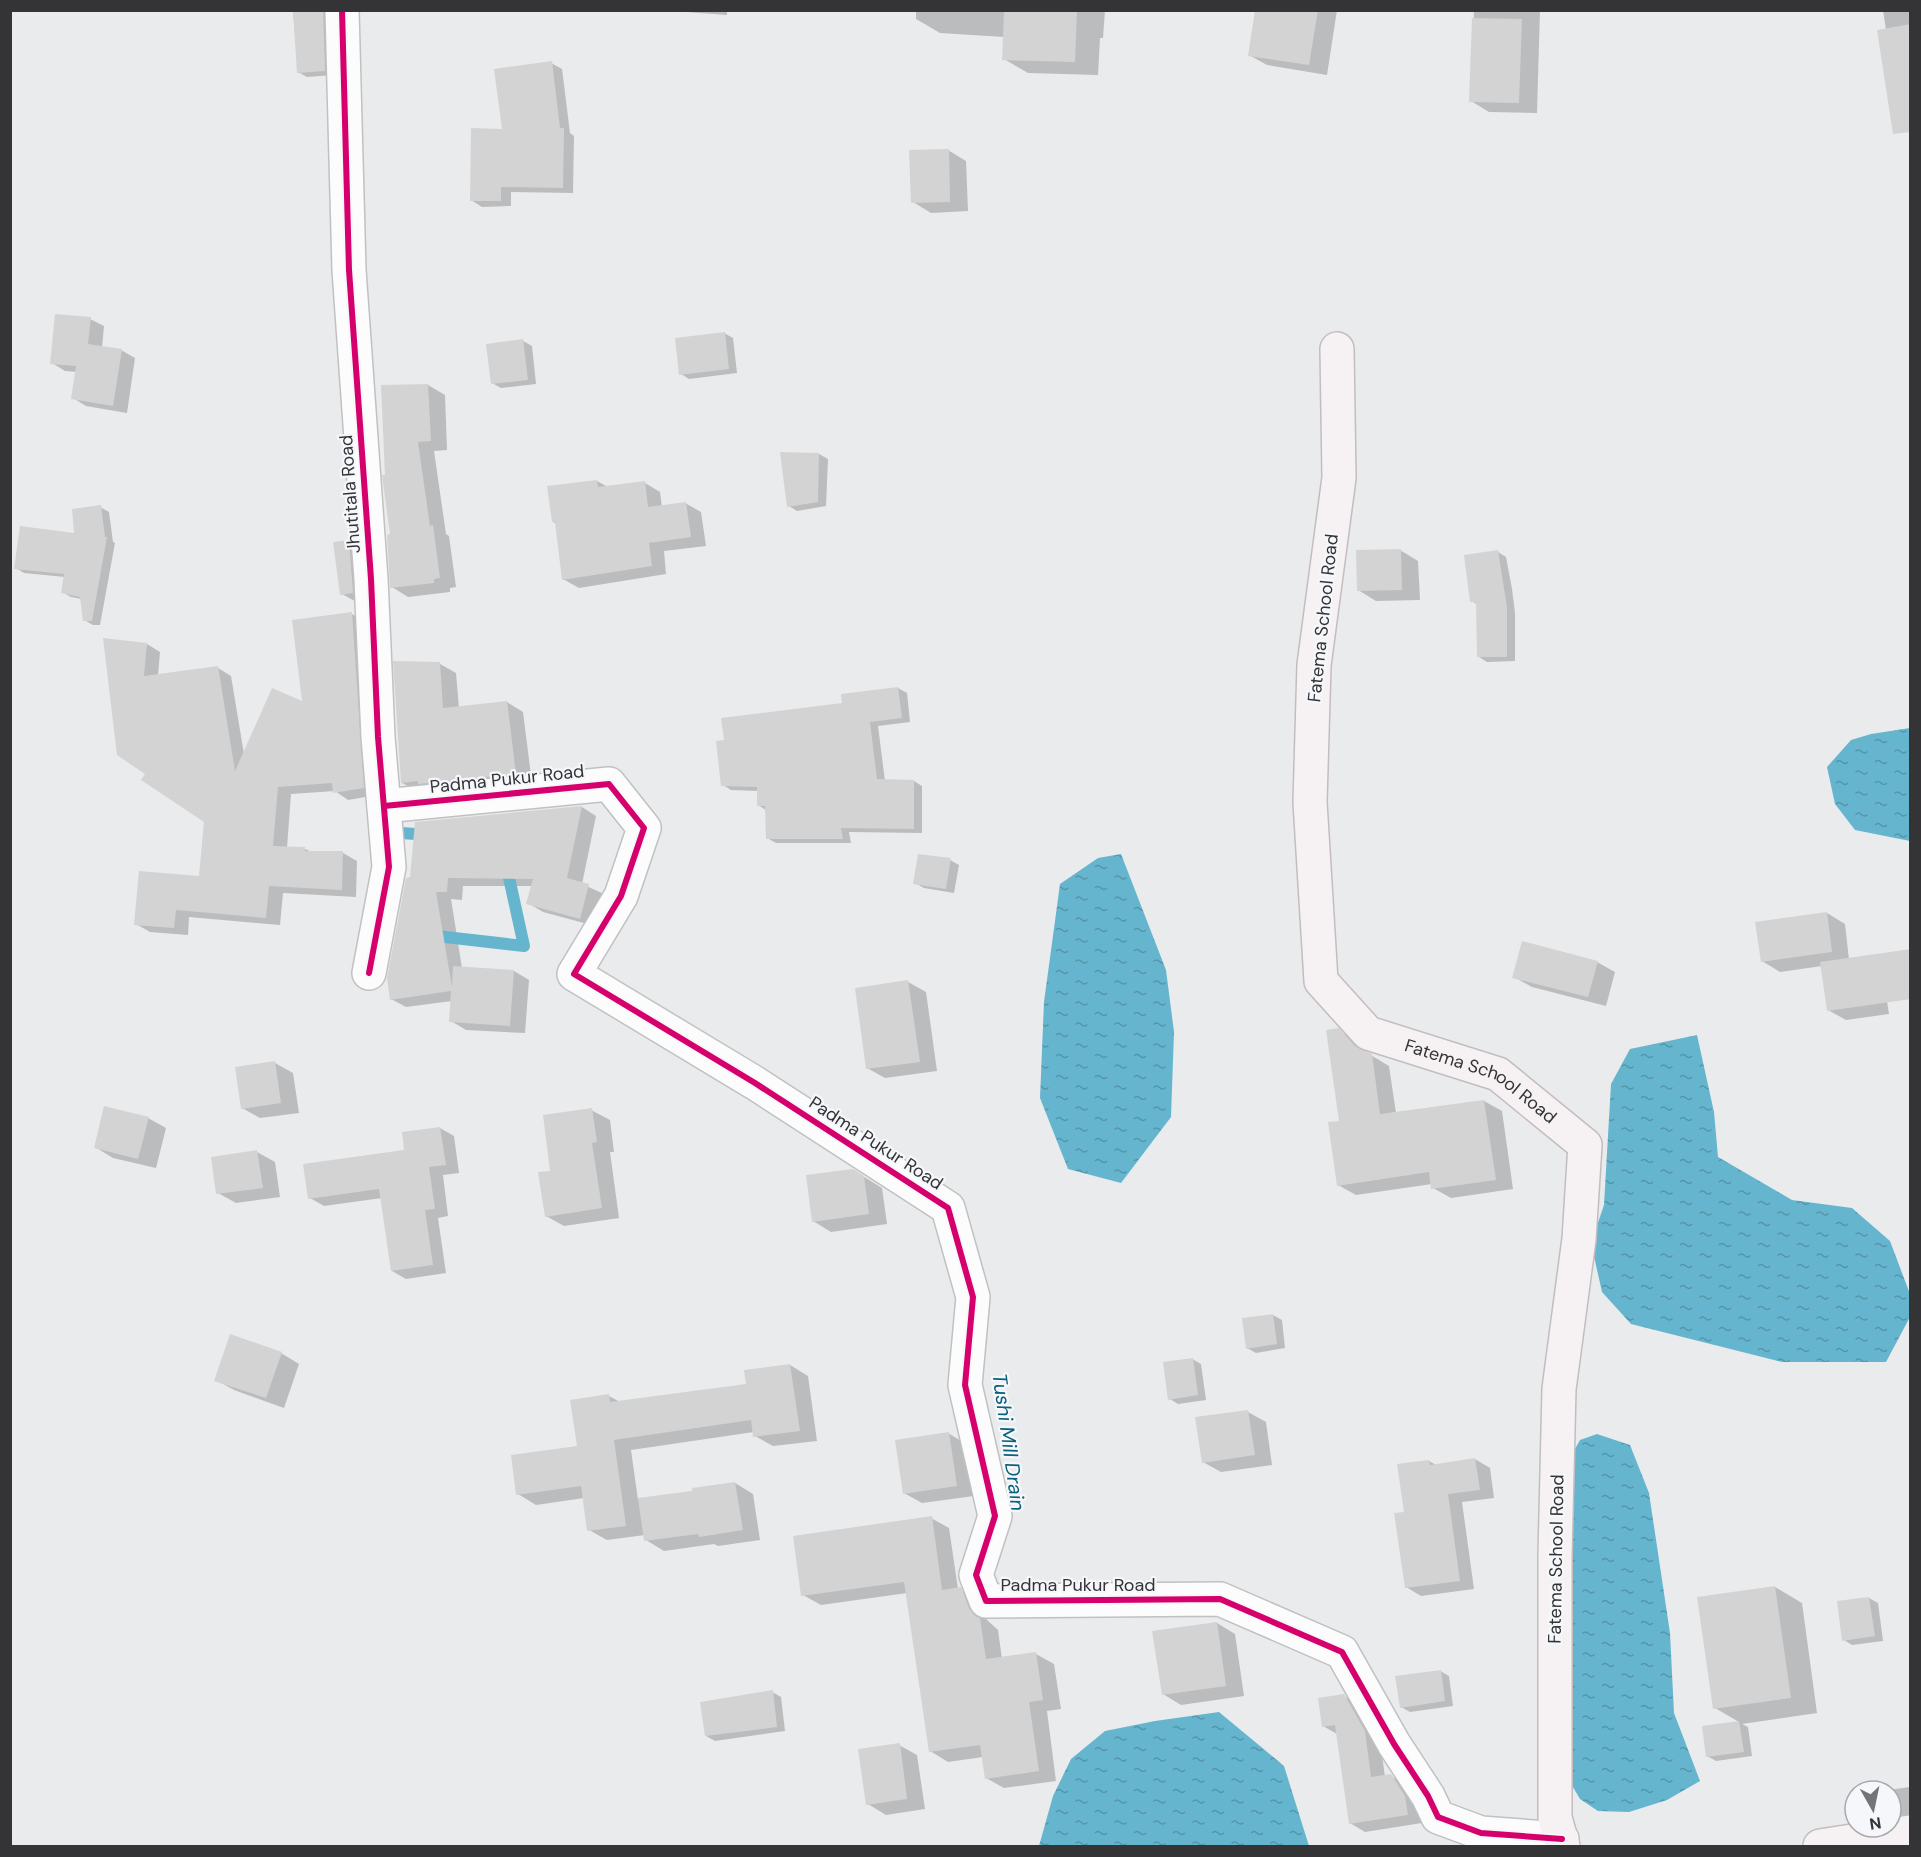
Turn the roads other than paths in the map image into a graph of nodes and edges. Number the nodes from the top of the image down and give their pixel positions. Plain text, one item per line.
1 (342, 10) edge
2 (1337, 349) dead end
3 (384, 806) junction
4 (369, 973) dead end
5 (1911, 1832) edge
6 (1562, 1843) edge
7 (1820, 1846) edge

1 - 3 street, Jhutitala Road
2 - 6 main road, Fatema School Road
3 - 4 street, Jhutitala Road
3 - 6 street, Padma Pukur Road
5 - 7 main road

